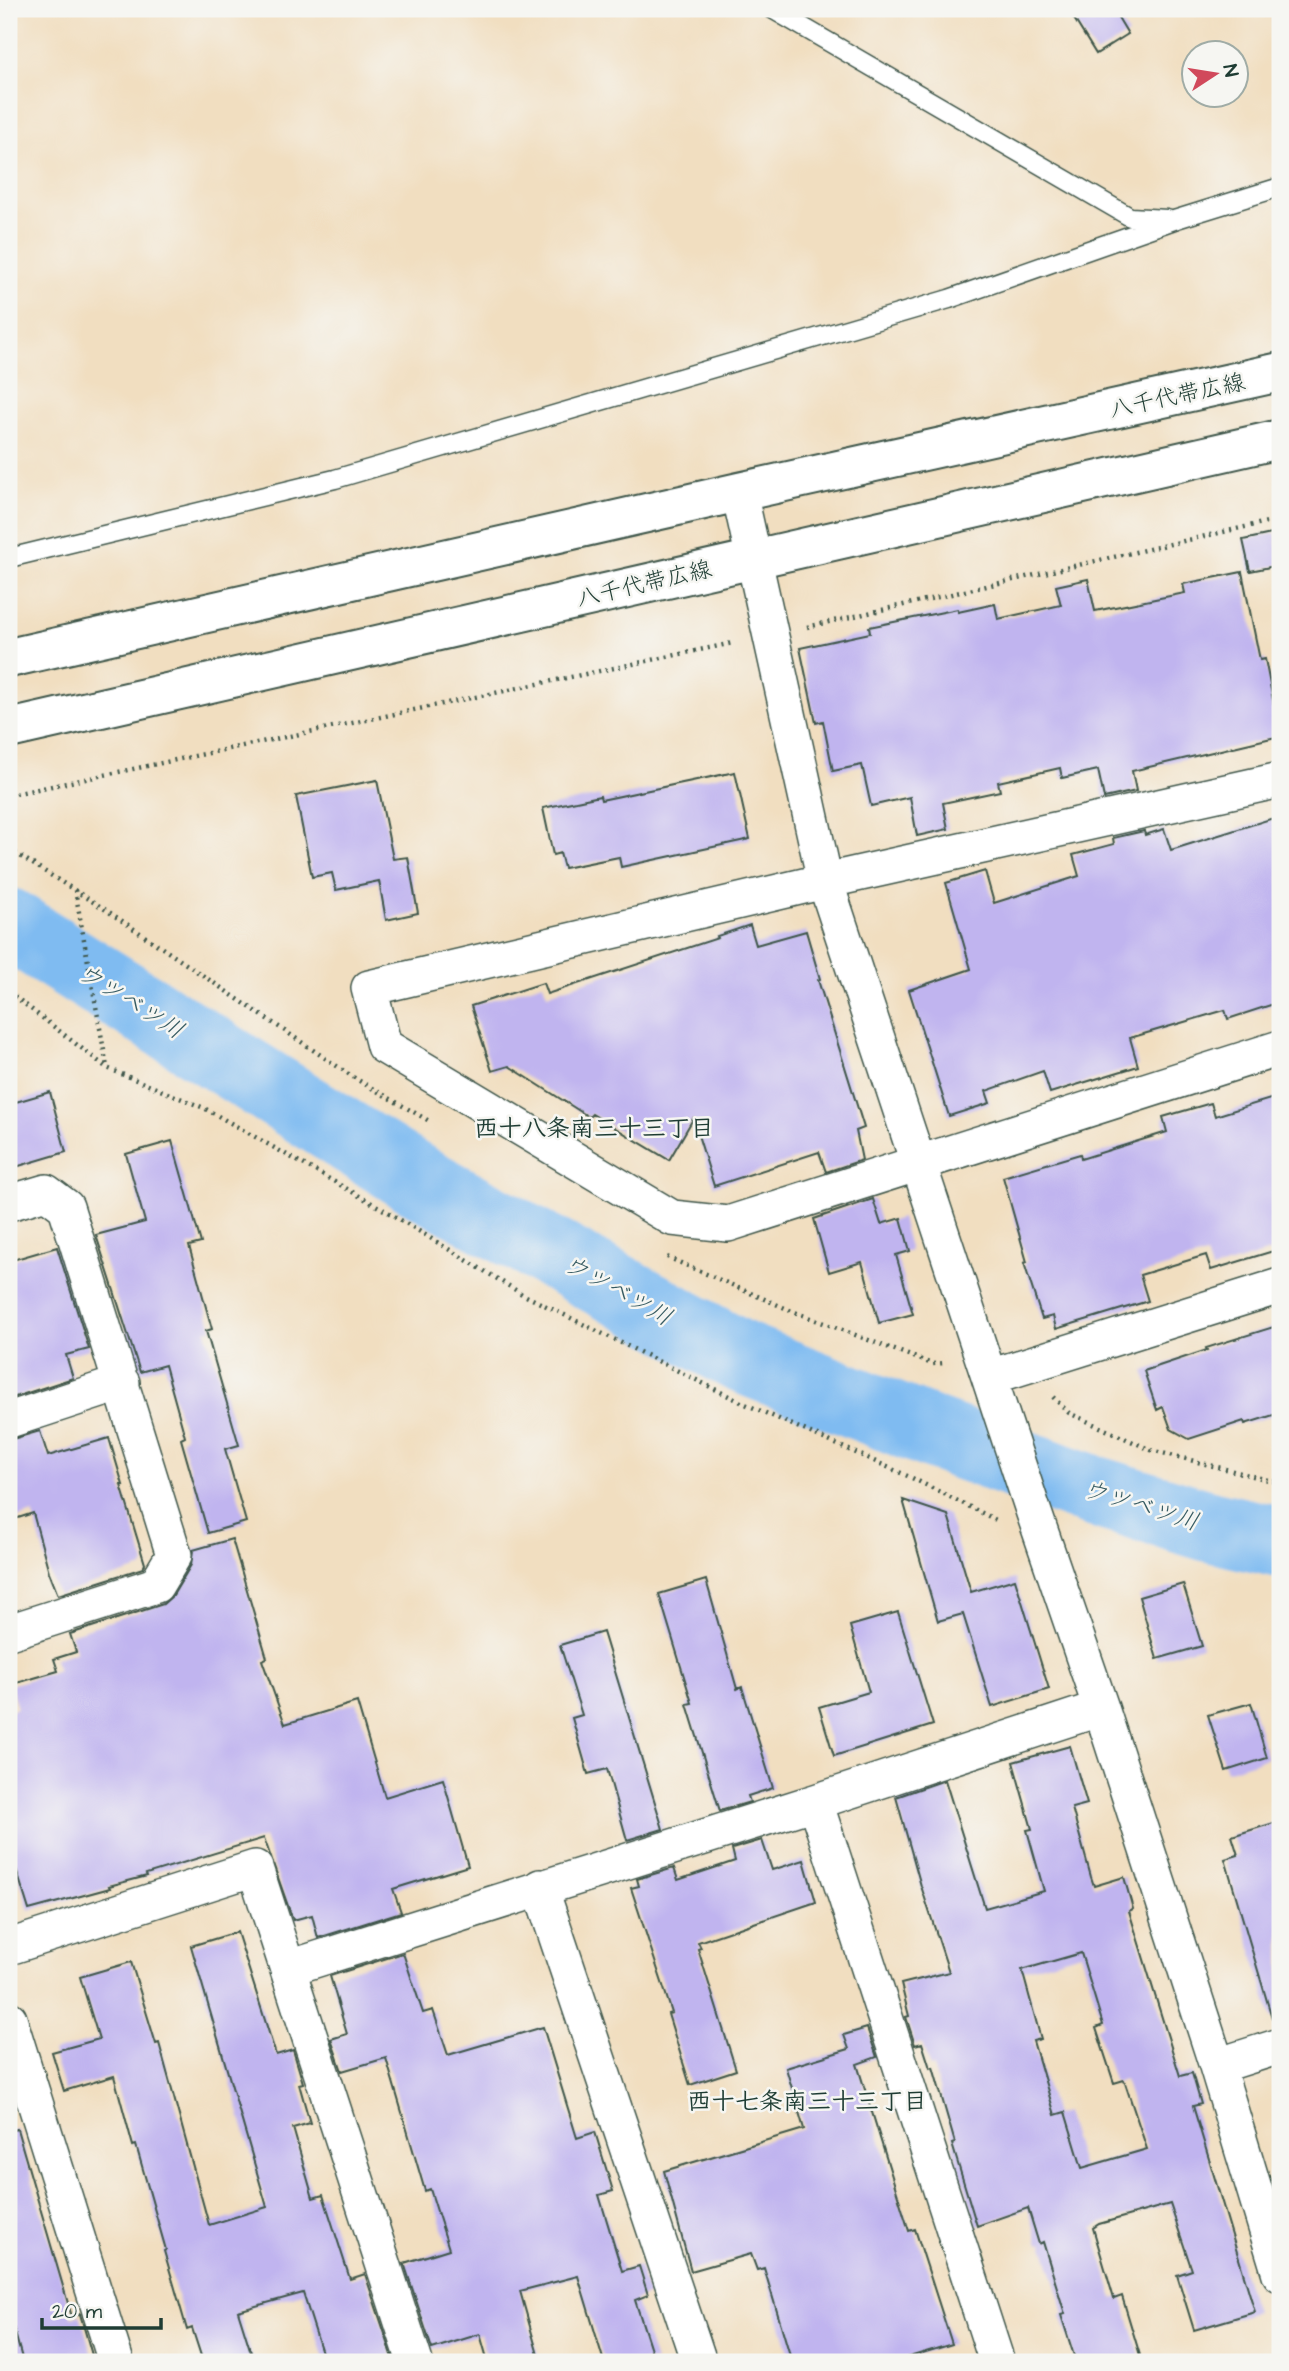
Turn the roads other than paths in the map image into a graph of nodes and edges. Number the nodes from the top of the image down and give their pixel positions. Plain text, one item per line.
1 (772, 9) edge
2 (1280, 187) edge
3 (1181, 220) junction
4 (1280, 372) edge
5 (1280, 439) edge
6 (739, 492) junction
7 (9, 558) edge
8 (754, 558) junction
9 (9, 658) edge
10 (9, 729) edge
11 (1280, 780) edge
12 (825, 881) junction
13 (1280, 1048) edge
14 (919, 1163) junction
15 (9, 1203) edge
16 (1280, 1286) edge
17 (121, 1383) junction
18 (993, 1386) junction
19 (9, 1420) edge
20 (9, 1632) edge
21 (1101, 1707) junction
22 (816, 1802) junction
23 (540, 1887) junction
24 (9, 1947) edge
25 (289, 1968) junction
26 (9, 2019) edge
27 (1280, 2046) edge
28 (1217, 2066) junction
29 (1280, 2274) edge
30 (116, 2362) edge
31 (415, 2362) edge
32 (699, 2362) edge
33 (997, 2362) edge

1 - 3 lane
2 - 3 lane
3 - 7 lane
4 - 6 main road, 八千代帯広線
5 - 8 main road, 八千代帯広線
6 - 8 street
6 - 9 main road, 八千代帯広線
8 - 10 main road, 八千代帯広線
8 - 12 street
11 - 12 street
12 - 14 street
12 - 14 street
13 - 14 street
14 - 18 street
15 - 17 street
16 - 18 street
17 - 19 street
17 - 20 street
18 - 21 street
21 - 22 street
21 - 28 street
22 - 23 street
22 - 33 street
23 - 25 street
23 - 32 street
24 - 25 street
25 - 31 street
26 - 30 street
27 - 28 street
28 - 29 street

